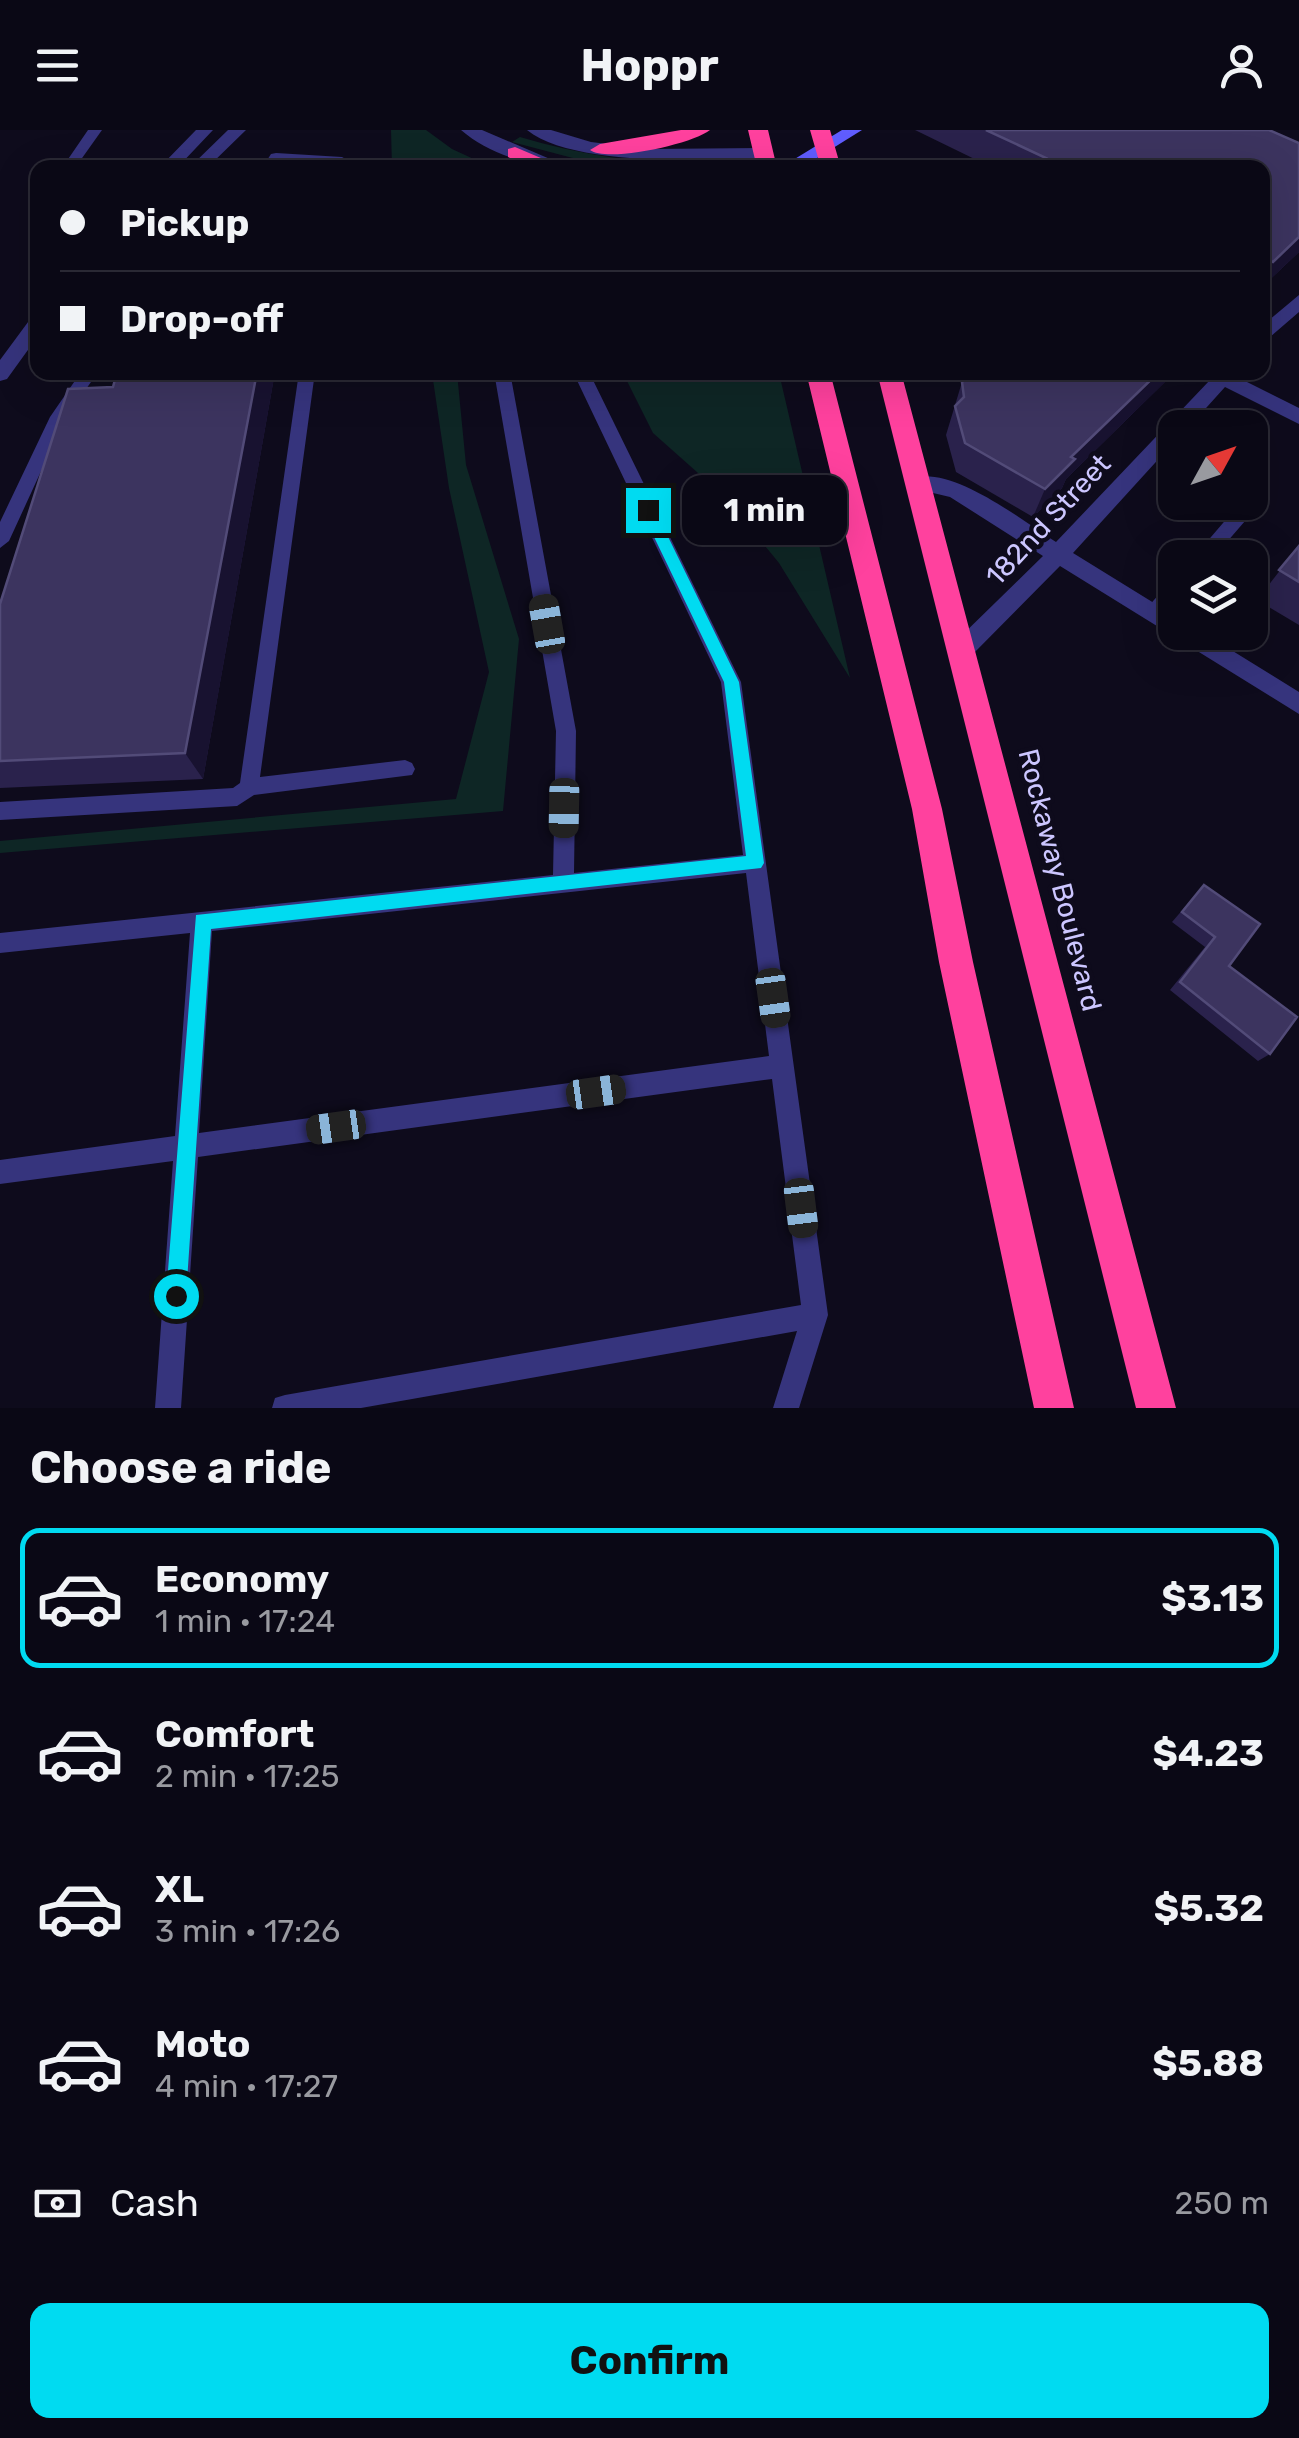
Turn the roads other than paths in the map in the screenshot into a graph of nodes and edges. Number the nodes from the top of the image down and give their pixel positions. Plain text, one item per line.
1 (95, 130) edge
2 (180, 130) edge
3 (205, 130) edge
4 (238, 130) edge
5 (468, 130) edge
6 (535, 130) edge
7 (700, 130) edge
8 (758, 130) edge
9 (854, 130) edge
10 (825, 149) edge
11 (600, 150) junction
12 (515, 153) junction
13 (74, 160) edge
14 (167, 160) edge
15 (173, 160) edge
16 (206, 160) edge
17 (274, 160) edge
18 (316, 160) edge
19 (530, 160) edge
20 (537, 160) edge
21 (765, 160) edge
22 (1299, 301) edge
23 (1270, 330) edge
24 (30, 333) edge
25 (0, 374) edge
26 (84, 380) edge
27 (306, 380) edge
28 (503, 380) edge
29 (585, 380) edge
30 (820, 380) edge
31 (891, 380) edge
32 (1215, 380) edge
33 (1231, 380) edge
34 (1191, 410) edge
35 (1299, 417) edge
36 (1158, 449) edge
37 (919, 483) junction
38 (1235, 520) edge
39 (1218, 540) edge
40 (0, 541) edge
41 (1058, 554) junction
42 (1158, 607) edge
43 (1152, 614) junction
44 (1158, 618) edge
45 (962, 650) junction
46 (1211, 650) edge
47 (1299, 704) edge
48 (406, 769) dead end
49 (250, 787) junction
50 (0, 811) edge
51 (755, 863) junction
52 (563, 883) junction
53 (202, 921) junction
54 (0, 943) edge
55 (782, 1066) junction
56 (187, 1147) junction
57 (0, 1172) edge
58 (815, 1315) junction
59 (168, 1408) edge
60 (285, 1408) edge
61 (786, 1408) edge
62 (1054, 1408) edge
63 (1156, 1408) edge

1 - 13 lane
2 - 14 street
3 - 15 street
4 - 16 street
5 - 12 street
6 - 11 street
7 - 11 highway
8 - 21 highway
9 - 10 main road
10 - 21 main road
11 - 21 street
12 - 19 highway
12 - 20 street
17 - 18 lane
22 - 23 street
24 - 25 street
26 - 40 lane
27 - 49 lane
28 - 52 lane
29 - 51 lane
30 - 62 highway
31 - 37 highway, Rockaway Boulevard
32 - 34 street, 182nd Street
33 - 35 street
36 - 41 street, 182nd Street
37 - 41 street
37 - 45 highway, Rockaway Boulevard
38 - 39 lane
41 - 43 street
41 - 45 street, 182nd Street
42 - 43 lane
43 - 44 street
45 - 63 highway, Rockaway Boulevard
46 - 47 street
48 - 49 lane
49 - 50 lane
51 - 52 lane
51 - 55 lane
52 - 53 lane
53 - 54 lane
53 - 56 lane
55 - 56 lane
55 - 58 lane
56 - 57 lane
56 - 59 lane
58 - 60 lane
58 - 61 lane

